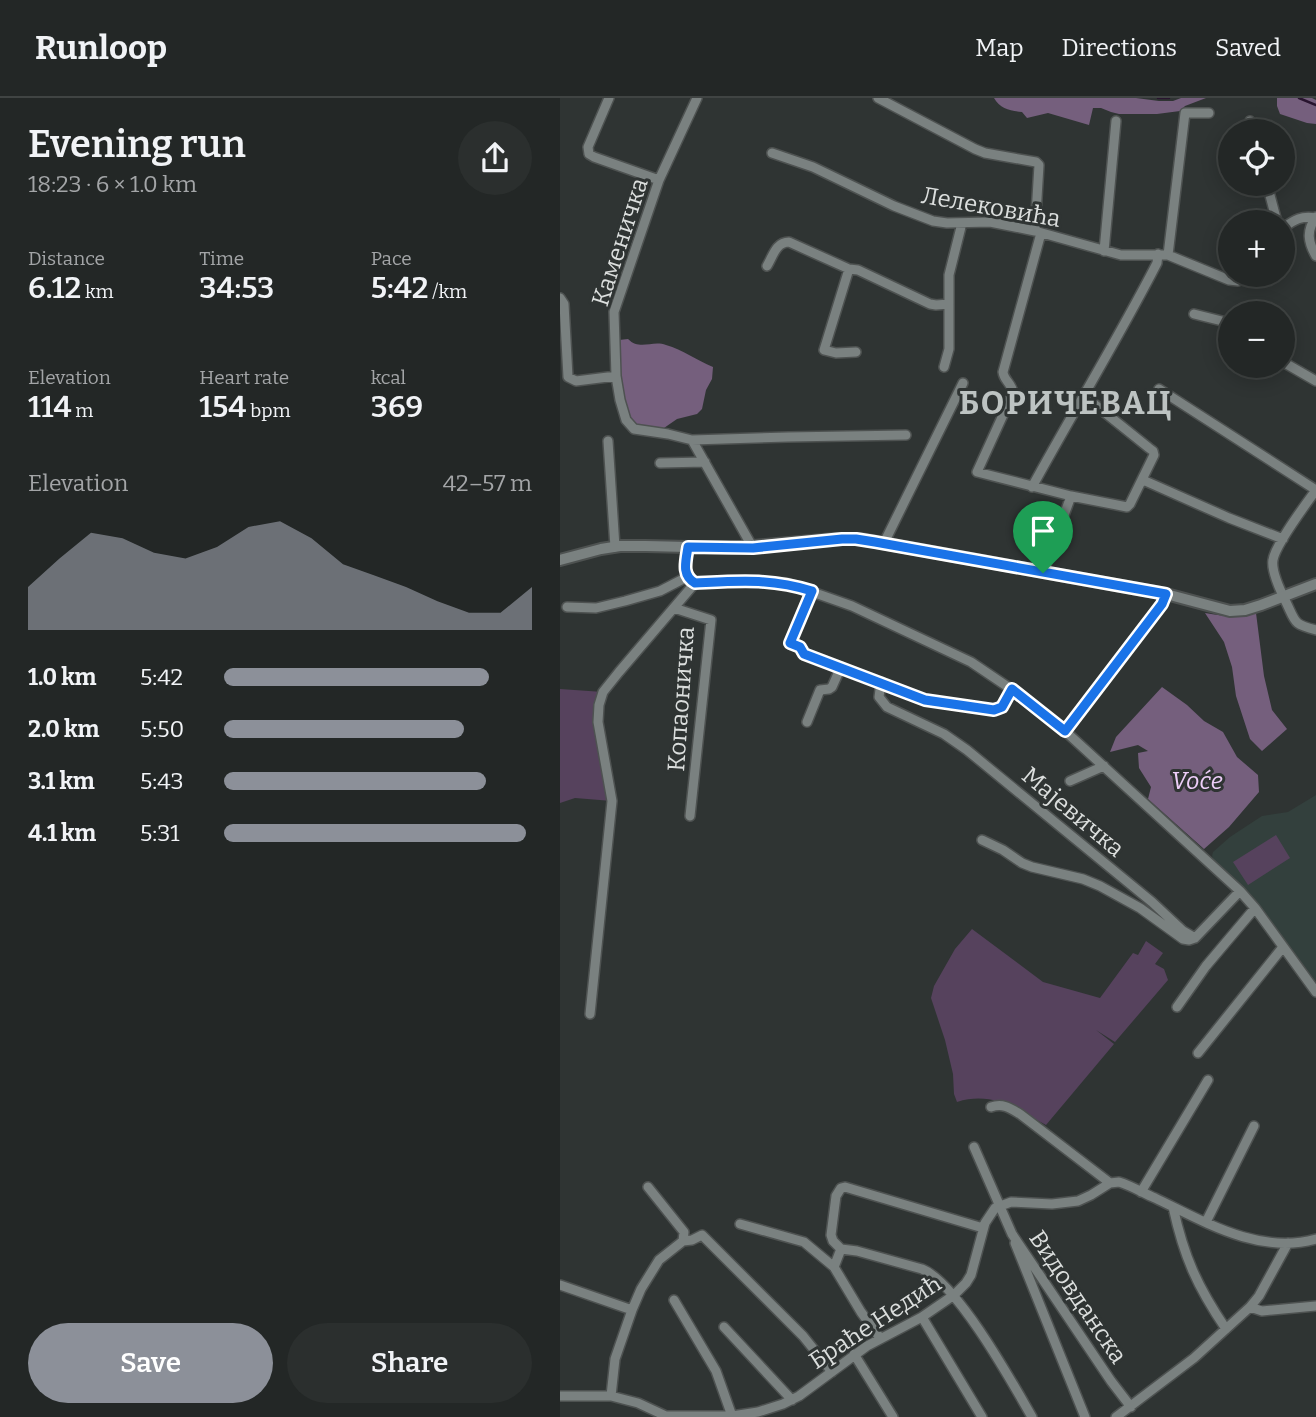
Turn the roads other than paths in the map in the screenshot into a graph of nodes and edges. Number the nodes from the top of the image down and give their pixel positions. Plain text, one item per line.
1 (609, 98) edge
2 (697, 98) edge
3 (878, 98) edge
4 (1209, 113) dead end
5 (1116, 121) dead end
6 (772, 153) dead end
7 (659, 180) junction
8 (1316, 218) edge
9 (1295, 220) edge
10 (962, 223) junction
11 (1038, 232) junction
12 (1104, 251) junction
13 (1163, 255) junction
14 (1316, 256) edge
15 (767, 266) dead end
16 (849, 269) junction
17 (1218, 276) edge
18 (560, 298) edge
19 (950, 304) junction
20 (1194, 314) dead end
21 (1218, 320) edge
22 (856, 352) dead end
23 (944, 367) dead end
24 (1295, 369) edge
25 (616, 376) junction
26 (1316, 381) edge
27 (964, 383) dead end
28 (1159, 389) dead end
29 (1083, 395) junction
30 (906, 435) dead end
31 (608, 440) dead end
32 (692, 440) junction
33 (705, 462) junction
34 (660, 463) dead end
35 (1143, 480) junction
36 (1032, 487) junction
37 (1316, 490) edge
38 (1071, 496) junction
39 (1283, 539) junction
40 (884, 543) junction
41 (615, 547) junction
42 (688, 547) junction
43 (753, 548) junction
44 (560, 560) edge
45 (1043, 573) junction
46 (687, 576) junction
47 (695, 583) junction
48 (1316, 584) edge
49 (812, 591) junction
50 (1166, 594) junction
51 (1284, 598) junction
52 (567, 607) dead end
53 (674, 608) junction
54 (1316, 629) edge
55 (841, 667) junction
56 (881, 682) junction
57 (1012, 689) junction
58 (807, 722) dead end
59 (1065, 731) junction
60 (1104, 766) junction
61 (1070, 781) dead end
62 (690, 816) dead end
63 (982, 840) dead end
64 (1122, 877) junction
65 (1240, 891) junction
66 (1124, 898) junction
67 (1255, 908) junction
68 (1195, 938) junction
69 (1283, 947) junction
70 (1316, 992) edge
71 (1178, 1007) dead end
72 (590, 1014) dead end
73 (1198, 1053) dead end
74 (1208, 1080) dead end
75 (991, 1107) dead end
76 (1254, 1126) dead end
77 (974, 1147) dead end
78 (1110, 1183) junction
79 (648, 1186) dead end
80 (1141, 1192) junction
81 (999, 1206) junction
82 (1172, 1207) junction
83 (1206, 1222) junction
84 (740, 1224) dead end
85 (983, 1228) junction
86 (1012, 1234) junction
87 (1316, 1238) edge
88 (683, 1241) junction
89 (1288, 1243) junction
90 (841, 1249) junction
91 (834, 1267) junction
92 (560, 1285) edge
93 (954, 1296) junction
94 (674, 1300) dead end
95 (1316, 1306) edge
96 (1250, 1307) junction
97 (632, 1310) junction
98 (922, 1317) junction
99 (724, 1327) dead end
100 (1226, 1329) junction
101 (880, 1338) junction
102 (854, 1354) junction
103 (832, 1372) junction
104 (611, 1395) junction
105 (560, 1396) edge
106 (792, 1400) junction
107 (1131, 1406) junction
108 (732, 1416) edge
109 (666, 1417) edge
110 (893, 1417) edge
111 (982, 1417) edge
112 (1032, 1417) edge
113 (1085, 1417) edge
114 (1116, 1417) edge

1 - 7 street
2 - 7 street, Каменичка
3 - 11 street
4 - 13 street
5 - 12 street
6 - 10 street, Лелековића
7 - 25 street, Каменичка
8 - 9 street
8 - 14 street
10 - 11 street, Лелековића
10 - 19 street
11 - 12 street, Лелековића
11 - 36 street
12 - 13 street, Лелековића
13 - 17 street, Лелековића
13 - 29 street
15 - 16 street
16 - 19 street
16 - 22 street
18 - 25 street
19 - 23 street
20 - 21 street
24 - 26 street
25 - 32 street, Каменичка
27 - 40 street
28 - 37 street
29 - 35 street
29 - 36 street
30 - 32 street
31 - 41 street
32 - 33 street
33 - 34 street
33 - 43 street
35 - 38 street
35 - 39 street
36 - 38 street
37 - 39 street
38 - 45 street
39 - 51 street
40 - 43 street
40 - 45 street
41 - 42 street
41 - 44 street
42 - 43 street
42 - 46 street
45 - 50 street
46 - 47 street
46 - 52 street
47 - 49 street
47 - 53 street
48 - 51 street
49 - 55 street
49 - 57 street
50 - 51 street
50 - 59 street
51 - 54 street
53 - 62 street, Копаоничка
53 - 72 street
55 - 56 street
55 - 58 street
56 - 57 street
56 - 64 street, Мајевичка
57 - 59 street
59 - 60 street
60 - 61 street
60 - 65 street
63 - 66 street
64 - 66 street
64 - 68 street, Мајевичка
65 - 67 street
65 - 68 street
66 - 68 street
67 - 69 street
67 - 71 street
69 - 70 street
69 - 73 street
74 - 80 street
75 - 78 street
76 - 83 street
77 - 81 street, Видовданска
78 - 80 street
78 - 81 street
79 - 88 street
80 - 82 street
81 - 85 street, Браће Недић
81 - 86 street, Видовданска
82 - 83 street
82 - 100 street
83 - 89 street
84 - 91 street
85 - 90 street
85 - 93 street, Браће Недић
86 - 107 street, Видовданска
86 - 113 street
87 - 89 street
88 - 97 street
88 - 103 street
89 - 96 street
90 - 91 street
90 - 93 street
91 - 101 street
92 - 97 street
93 - 98 street, Браће Недић
93 - 112 street
94 - 108 street
95 - 96 street
96 - 100 street
97 - 104 street
98 - 101 street, Браће Недић
98 - 111 street
99 - 106 street
100 - 107 street
101 - 102 street, Браће Недић
102 - 103 street, Браће Недић
102 - 110 street
103 - 106 street, Браће Недић
104 - 105 street, Браће Недић
104 - 109 street, Браће Недић
106 - 108 street, Браће Недић
107 - 114 street
108 - 109 street, Браће Недић

